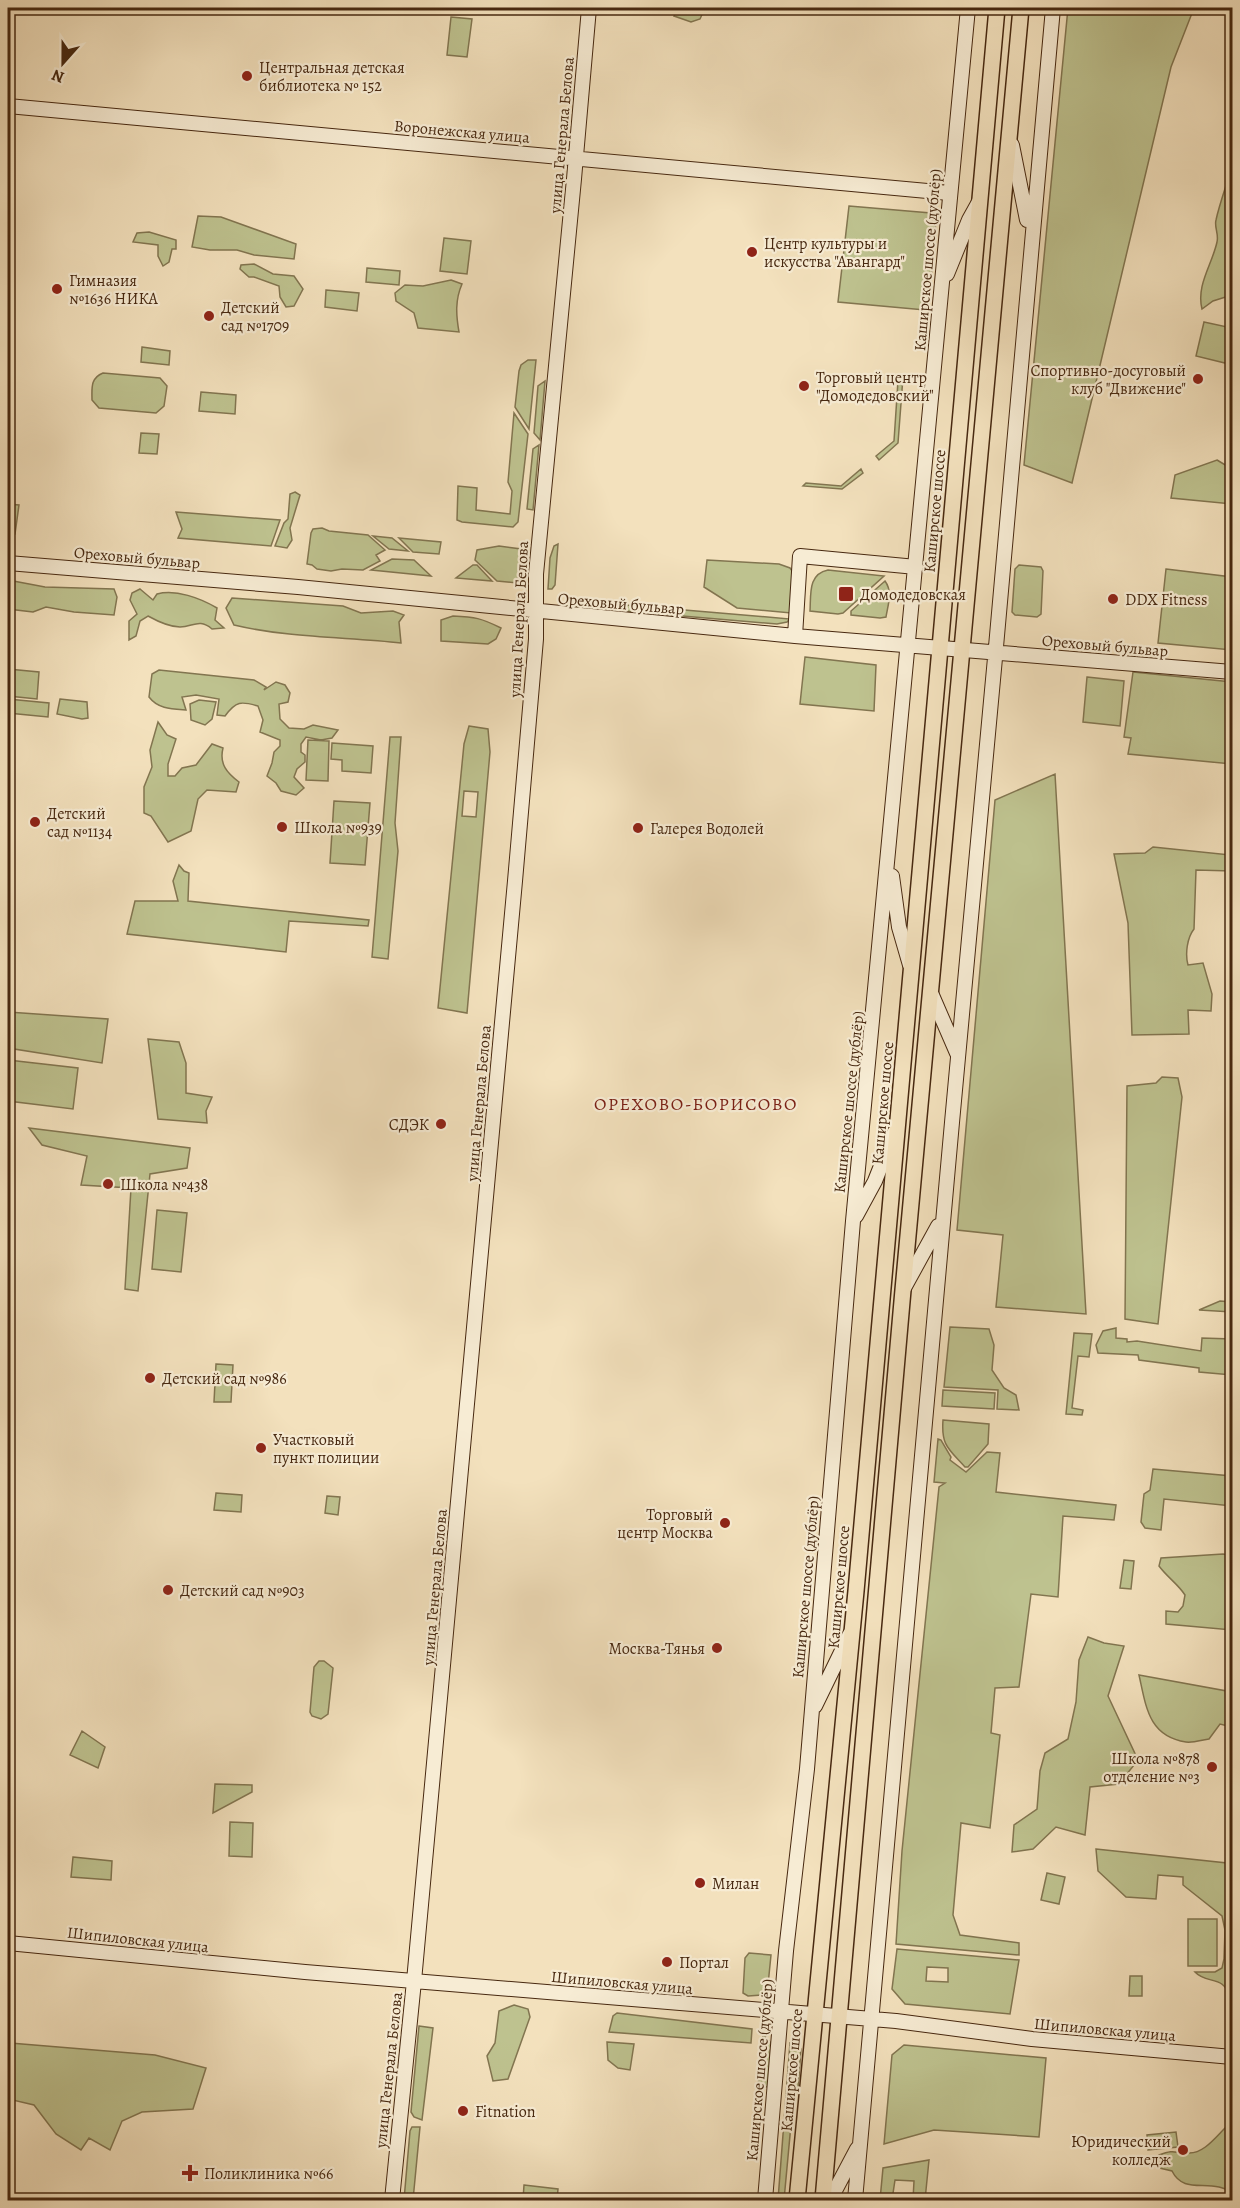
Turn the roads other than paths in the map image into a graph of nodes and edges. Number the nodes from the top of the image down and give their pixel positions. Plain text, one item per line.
1 (589, 8) edge
2 (968, 8) edge
3 (997, 8) edge
4 (1022, 8) edge
5 (1053, 8) edge
6 (8, 106) edge
7 (1010, 137) junction
8 (576, 159) junction
9 (949, 194) junction
10 (979, 202) junction
11 (1029, 246) junction
12 (942, 288) junction
13 (8, 562) edge
14 (916, 567) junction
15 (537, 612) junction
16 (795, 636) junction
17 (909, 645) junction
18 (939, 648) junction
19 (962, 649) junction
20 (995, 652) junction
21 (1233, 672) edge
22 (888, 853) junction
23 (912, 972) junction
24 (931, 993) junction
25 (958, 1054) junction
26 (898, 1122) junction
27 (943, 1216) junction
28 (853, 1221) junction
29 (903, 1290) junction
30 (852, 1630) junction
31 (810, 1715) junction
32 (8, 1943) edge
33 (414, 1981) junction
34 (781, 2012) junction
35 (814, 2015) junction
36 (840, 2017) junction
37 (870, 2019) junction
38 (1233, 2057) edge
39 (860, 2144) junction
40 (796, 2197) edge
41 (392, 2200) edge
42 (765, 2200) edge
43 (823, 2200) edge
44 (830, 2200) edge
45 (855, 2200) edge

1 - 8 main road, улица Генерала Белова
2 - 9 main road, Каширское шоссе (дублёр)
3 - 10 main road, Каширское шоссе
4 - 7 main road
5 - 11 main road
6 - 8 main road, Воронежская улица
7 - 11 main road
7 - 19 main road
8 - 9 main road, Воронежская улица
8 - 15 main road, улица Генерала Белова
9 - 12 main road, Каширское шоссе (дублёр)
10 - 12 main road
10 - 18 main road, Каширское шоссе
11 - 20 main road
12 - 14 main road, Каширское шоссе (дублёр)
13 - 15 main road, Ореховый бульвар
14 - 16 main road
14 - 17 main road, Каширское шоссе (дублёр)
15 - 16 main road, Ореховый бульвар
15 - 33 main road, улица Генерала Белова
16 - 17 main road, Ореховый бульвар
17 - 18 main road, Ореховый бульвар
17 - 22 main road, Каширское шоссе (дублёр)
18 - 19 main road, Ореховый бульвар
18 - 23 main road, Каширское шоссе
19 - 20 main road, Ореховый бульвар
19 - 24 main road
20 - 21 main road, Ореховый бульвар
20 - 25 main road
22 - 23 main road
22 - 28 main road, Каширское шоссе (дублёр)
23 - 26 main road, Каширское шоссе
24 - 25 main road
24 - 29 main road
25 - 27 main road
26 - 28 main road
26 - 30 main road, Каширское шоссе
27 - 29 main road
27 - 37 main road
28 - 31 main road, Каширское шоссе (дублёр)
29 - 36 main road
30 - 31 main road
30 - 35 main road, Каширское шоссе
31 - 34 main road, Каширское шоссе (дублёр)
32 - 33 main road, Шипиловская улица
33 - 34 main road, Шипиловская улица
33 - 41 main road, улица Генерала Белова
34 - 35 main road, Шипиловская улица
34 - 42 main road, Каширское шоссе (дублёр)
35 - 36 main road, Шипиловская улица
35 - 40 main road, Каширское шоссе
36 - 37 main road, Шипиловская улица
36 - 43 main road
37 - 38 main road, Шипиловская улица
37 - 39 main road
39 - 44 main road
39 - 45 main road

